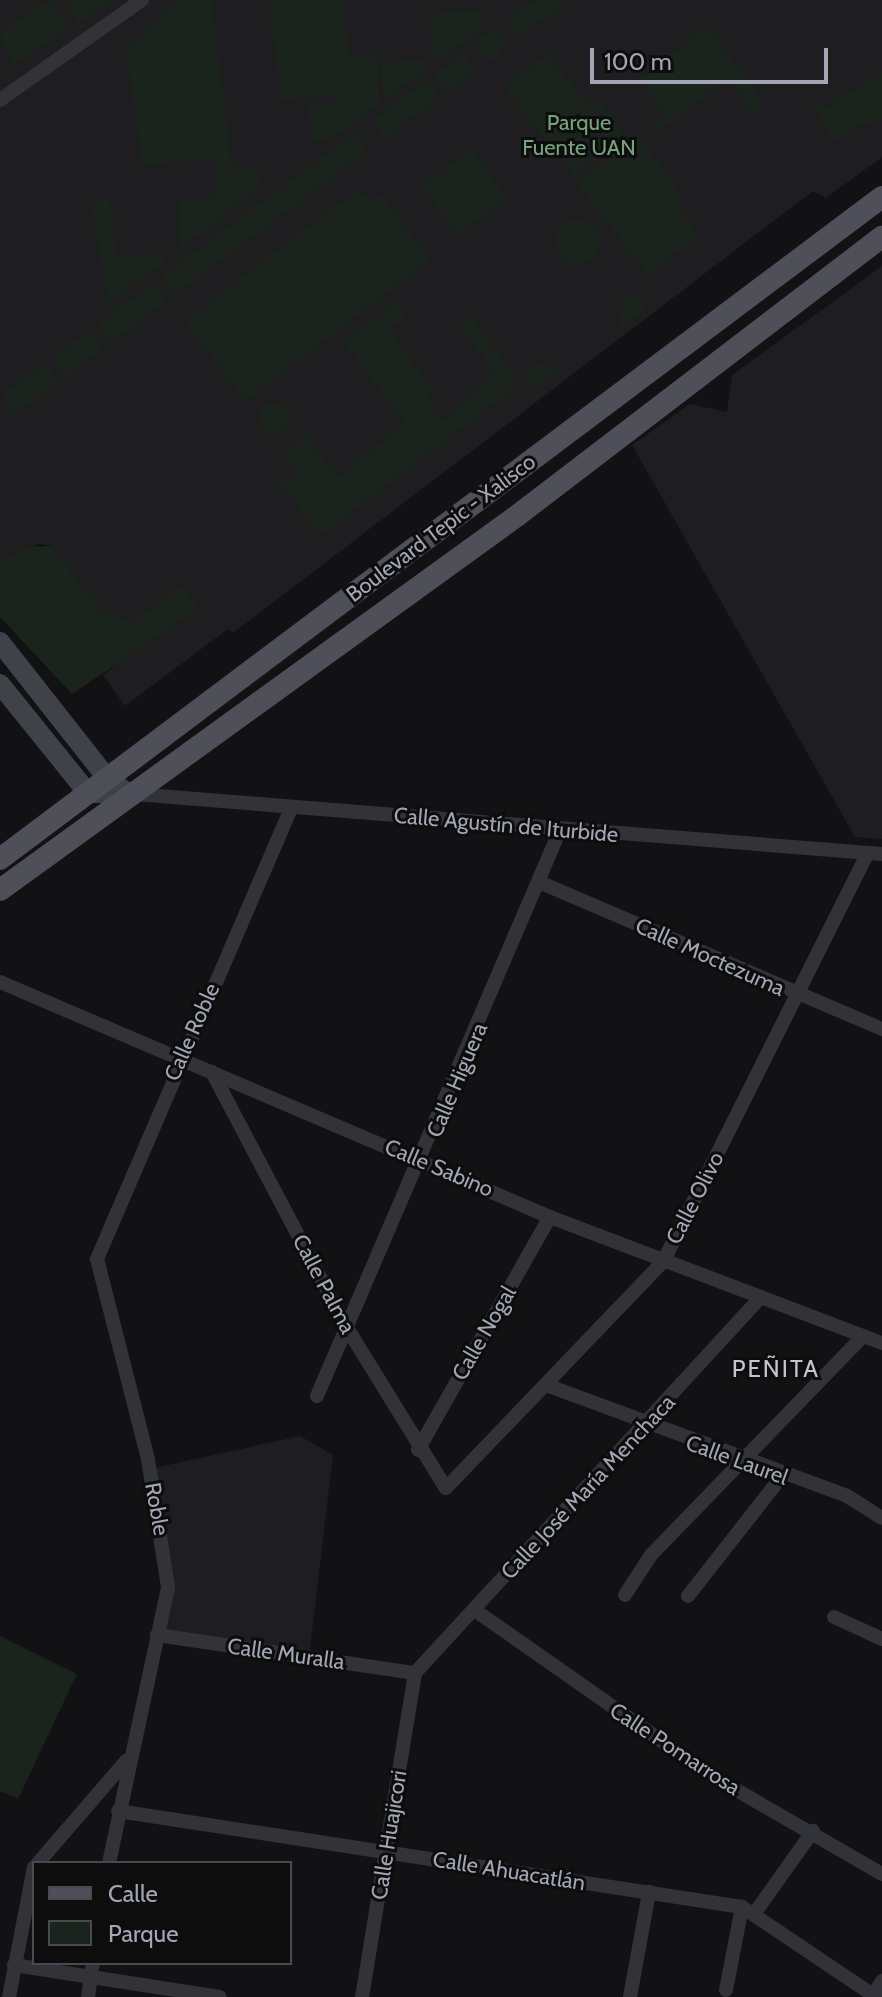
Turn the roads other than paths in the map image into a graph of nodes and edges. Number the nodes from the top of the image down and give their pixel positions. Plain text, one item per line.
1 (142, 0) edge
2 (0, 100) edge
3 (882, 197) edge
4 (882, 237) edge
5 (0, 642) edge
6 (0, 684) edge
7 (107, 778) junction
8 (88, 793) junction
9 (129, 794) junction
10 (292, 807) junction
11 (560, 830) junction
12 (875, 854) edge
13 (0, 859) edge
14 (539, 882) junction
15 (0, 890) edge
16 (0, 982) edge
17 (798, 996) junction
18 (882, 1029) edge
19 (180, 1058) junction
20 (212, 1072) junction
21 (424, 1161) junction
22 (550, 1217) junction
23 (97, 1259) joint
24 (663, 1262) junction
25 (759, 1299) junction
26 (347, 1328) junction
27 (863, 1336) junction
28 (882, 1343) edge
29 (546, 1385) junction
30 (317, 1396) dead end
31 (647, 1427) junction
32 (418, 1450) junction
33 (743, 1463) junction
34 (782, 1476) junction
35 (446, 1488) joint
36 (882, 1518) edge
37 (625, 1595) dead end
38 (688, 1596) dead end
39 (476, 1611) junction
40 (834, 1617) dead end
41 (157, 1635) junction
42 (882, 1639) edge
43 (415, 1673) junction
44 (126, 1760) junction
45 (118, 1811) junction
46 (813, 1831) junction
47 (386, 1853) junction
48 (39, 1861) edge
49 (109, 1861) edge
50 (882, 1874) edge
51 (32, 1883) edge
52 (649, 1892) junction
53 (748, 1911) junction
54 (14, 1965) junction
55 (92, 1970) edge
56 (882, 1981) edge
57 (726, 1990) dead end
58 (874, 1996) edge
59 (9, 1997) edge
60 (88, 1997) edge
61 (220, 1997) edge
62 (362, 1997) edge
63 (630, 1997) edge

1 - 2 street
3 - 7 main road, Boulevard Tepic - Xalisco
4 - 9 main road, Boulevard Tepic - Xalisco
5 - 7 main road
6 - 8 main road
7 - 8 main road, Boulevard Tepic - Xalisco
7 - 9 main road
8 - 9 main road
8 - 13 main road, Boulevard Tepic - Xalisco
9 - 10 street, Calle Agustín de Iturbide
9 - 15 main road, Boulevard Tepic - Xalisco
10 - 11 street, Calle Agustín de Iturbide
10 - 19 street, Calle Roble
11 - 12 street, Calle Agustín de Iturbide
11 - 14 street, Calle Higuera
12 - 17 street, Calle Olivo
14 - 17 street, Calle Moctezuma
14 - 21 street, Calle Higuera
16 - 19 street, Calle Sabino
17 - 18 street, Calle Moctezuma
17 - 24 street, Calle Olivo
19 - 20 street, Calle Sabino
19 - 23 street, Calle Roble
20 - 21 street, Calle Sabino
20 - 26 street, Calle Palma
21 - 22 street, Calle Sabino
21 - 26 street, Calle Higuera
22 - 24 street, Calle Sabino
22 - 32 street, Calle Nogal
23 - 41 street, Roble
24 - 25 street, Calle Sabino
24 - 29 street, Calle Olivo
25 - 27 street, Calle Sabino
25 - 31 street, Calle José María Menchaca
26 - 30 street, Calle Higuera
26 - 32 street, Calle Palma
27 - 28 street, Calle Sabino
27 - 33 street
29 - 31 street, Calle Laurel
29 - 35 street, Calle Olivo
31 - 33 street, Calle Laurel
31 - 39 street, Calle José María Menchaca
32 - 35 street, Calle Palma
33 - 34 street, Calle Laurel
33 - 37 street
34 - 36 street, Calle Laurel
34 - 38 street
39 - 43 street, Calle José María Menchaca
39 - 46 street, Calle Pomarrosa
40 - 42 street
41 - 43 street, Calle Muralla
41 - 44 street, Roble
43 - 47 street, Calle Huajicori
44 - 45 street, Roble
44 - 48 street
45 - 47 street, Calle Ahuacatlán
45 - 49 street, Roble
46 - 50 street, Calle Pomarrosa
46 - 53 street
47 - 52 street, Calle Ahuacatlán
47 - 62 street, Calle Huajicori
51 - 54 street
52 - 53 street, Calle Ahuacatlán
52 - 63 street
53 - 57 street
53 - 58 street, Calle Ahuacatlán
54 - 55 street
54 - 59 street
55 - 60 street
55 - 61 street
56 - 58 street

